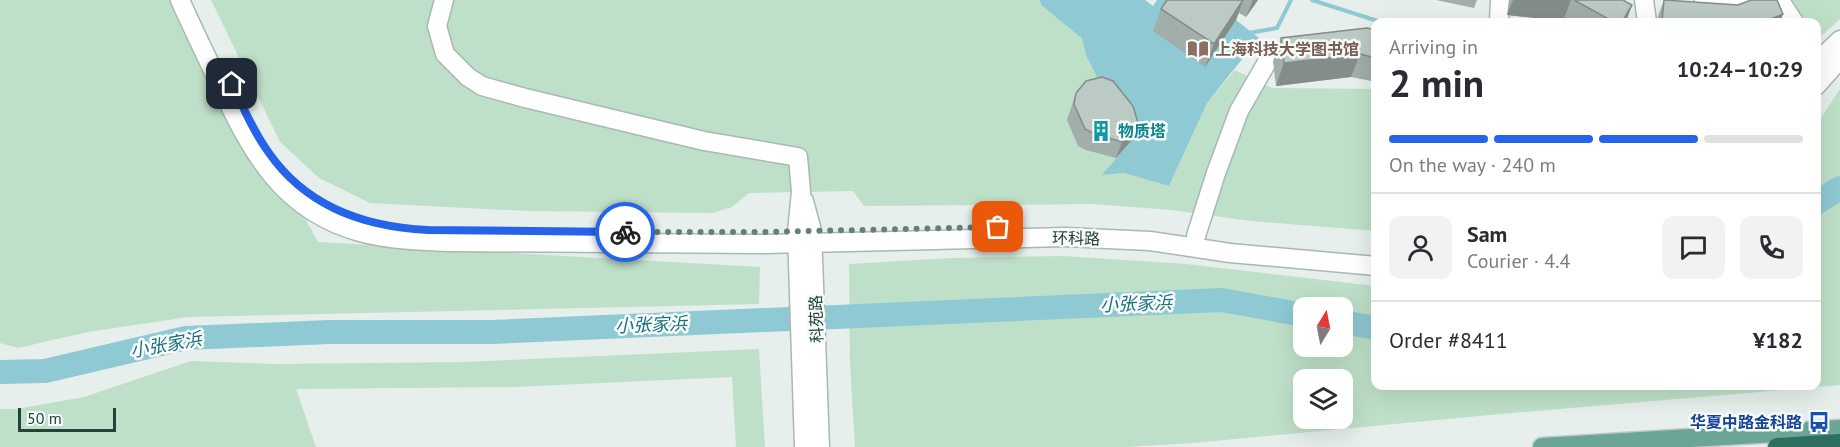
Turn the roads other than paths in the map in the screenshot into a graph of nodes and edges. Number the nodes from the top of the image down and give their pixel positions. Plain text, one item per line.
1 (180, 0) edge
2 (193, 0) edge
3 (444, 0) edge
4 (1500, 0) edge
5 (1644, 0) edge
6 (1704, 0) edge
7 (1499, 18) edge
8 (1646, 18) edge
9 (1791, 18) edge
10 (1840, 40) edge
11 (1312, 45) edge
12 (1821, 57) edge
13 (1840, 59) edge
14 (1821, 80) edge
15 (246, 128) junction
16 (1196, 236) junction
17 (805, 237) junction
18 (1371, 254) edge
19 (1371, 266) edge
20 (809, 356) junction
21 (1840, 429) edge
22 (1840, 443) edge
23 (804, 447) edge
24 (820, 447) edge
25 (1542, 447) edge
26 (1778, 447) edge

1 - 15 street
2 - 15 street
3 - 17 street, 科苑路
4 - 7 street
5 - 8 street
6 - 9 street
10 - 12 street
11 - 16 street
13 - 14 street
15 - 17 street, 环科路
16 - 17 street, 环科路
16 - 18 street, 环科路
17 - 19 street, 环科路
17 - 20 street, 科苑路
20 - 23 street, 科苑路
20 - 24 street, 科苑路
21 - 25 main road
22 - 26 highway

